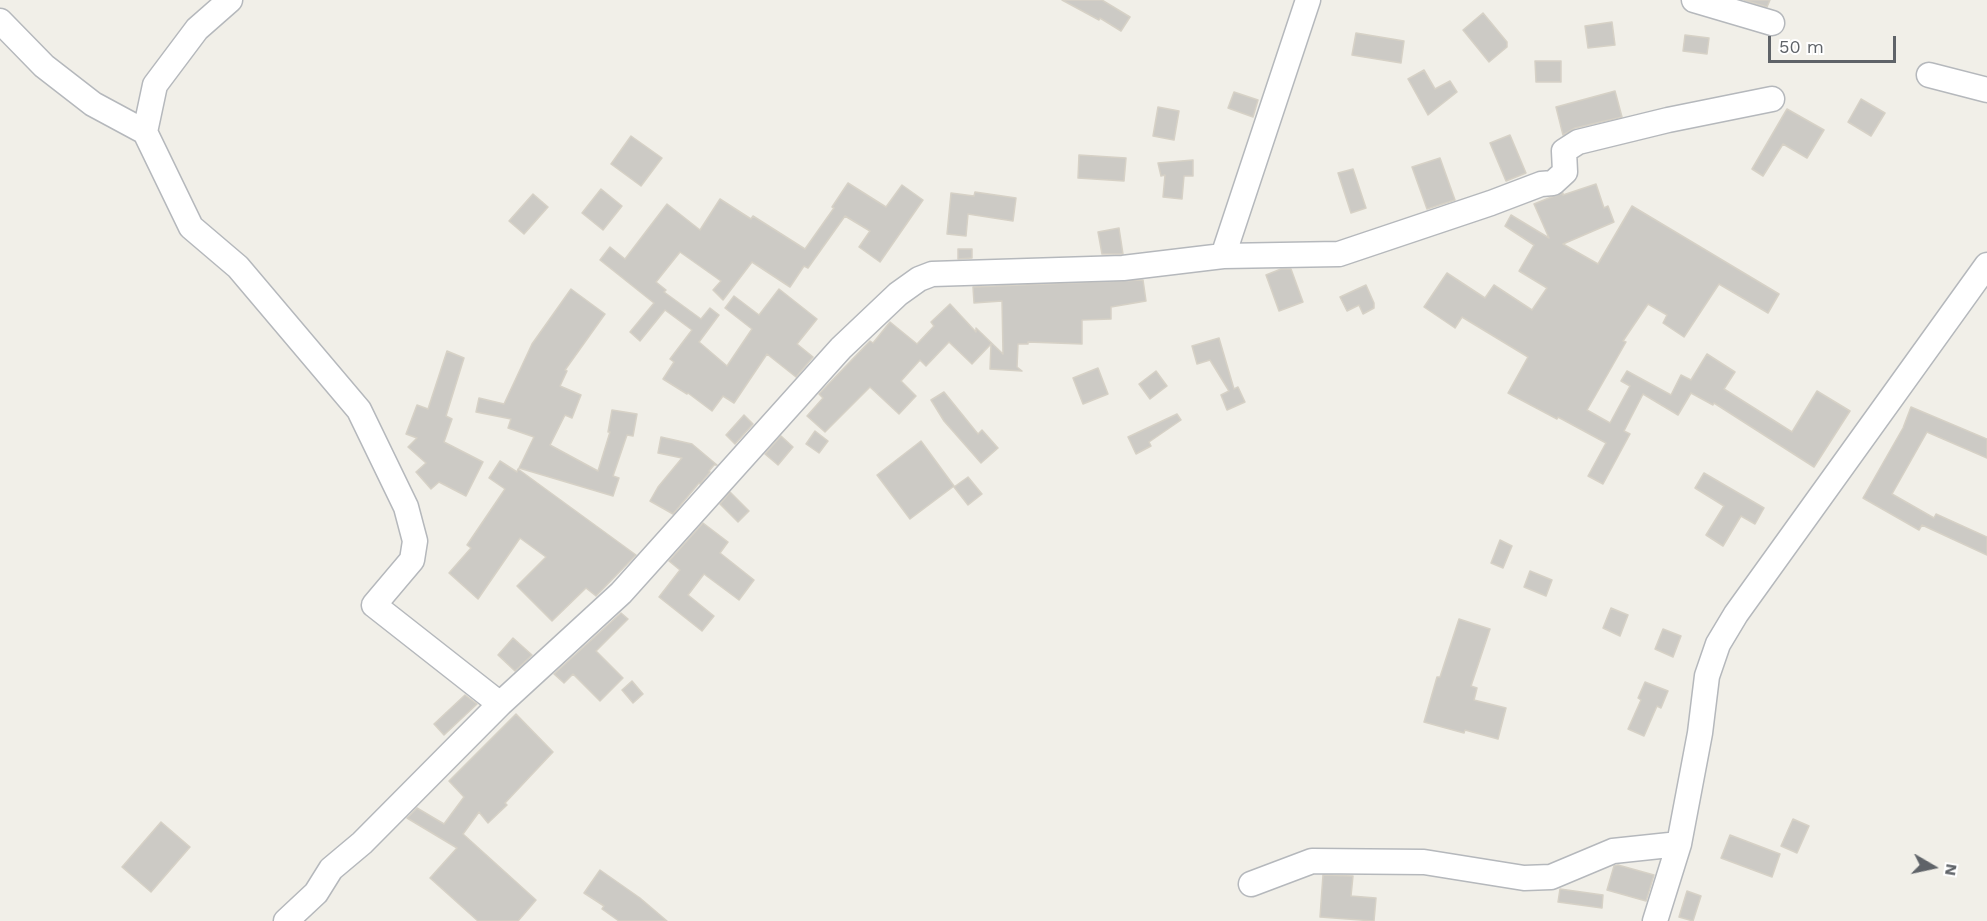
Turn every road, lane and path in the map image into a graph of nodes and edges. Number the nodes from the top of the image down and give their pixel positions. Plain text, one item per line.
1 (230, 0) edge
2 (1308, 0) edge
3 (1694, 0) edge
4 (0, 21) edge
5 (1772, 23) dead end
6 (1929, 75) dead end
7 (1987, 90) edge
8 (1772, 99) dead end
9 (145, 132) junction
10 (1223, 256) junction
11 (1987, 265) edge
12 (500, 704) junction
13 (1679, 844) junction
14 (1251, 884) dead end
15 (286, 921) edge
16 (1655, 921) edge

1 - 9 street
2 - 10 street
3 - 5 street
4 - 9 street
6 - 7 street
8 - 10 street
9 - 12 street
10 - 12 street
11 - 13 street
12 - 15 street
13 - 14 street
13 - 16 street

